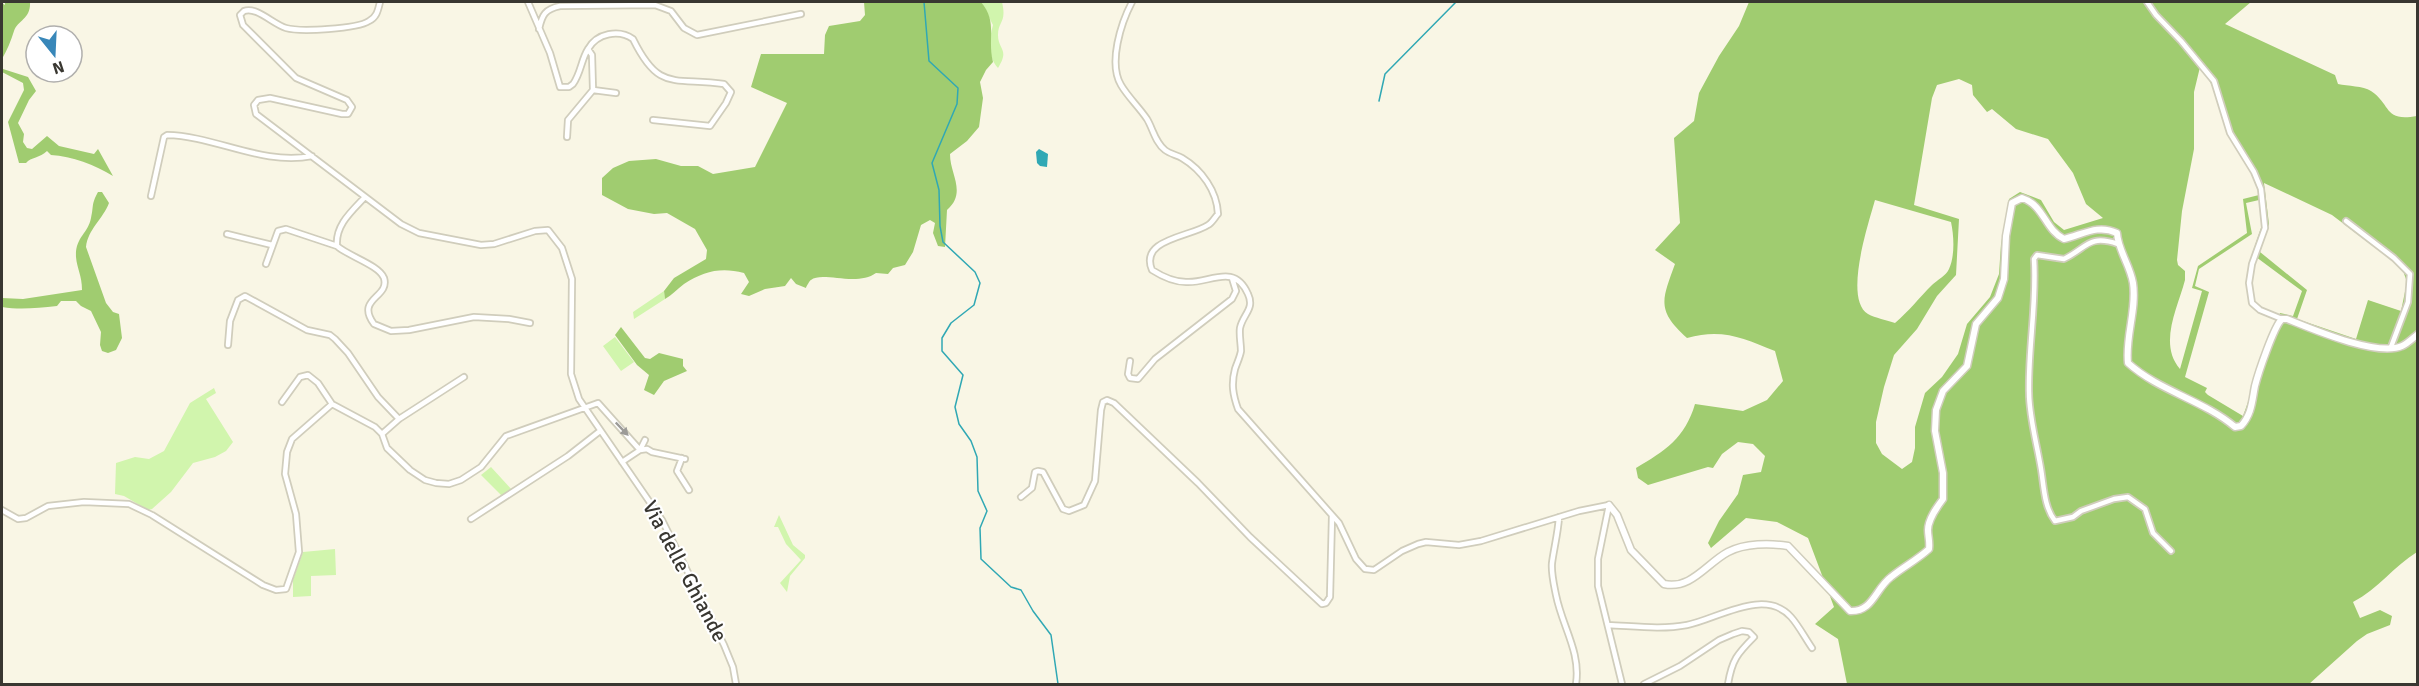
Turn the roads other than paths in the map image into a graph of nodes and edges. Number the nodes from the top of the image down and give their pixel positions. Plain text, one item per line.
1 (380, 2) edge
2 (528, 2) edge
3 (1132, 2) edge
4 (2147, 2) edge
5 (801, 14) dead end
6 (538, 29) junction
7 (588, 49) junction
8 (593, 90) junction
9 (616, 93) dead end
10 (653, 120) dead end
11 (567, 137) dead end
12 (312, 156) junction
13 (151, 196) dead end
14 (365, 197) junction
15 (2346, 221) dead end
16 (227, 234) dead end
17 (2118, 244) junction
18 (272, 245) junction
19 (337, 246) junction
20 (266, 264) dead end
21 (1232, 278) junction
22 (2282, 319) junction
23 (530, 323) dead end
24 (2418, 334) edge
25 (228, 345) dead end
26 (2391, 347) junction
27 (1130, 361) dead end
28 (464, 377) dead end
29 (282, 402) dead end
30 (332, 404) junction
31 (584, 408) junction
32 (399, 419) junction
33 (600, 431) junction
34 (382, 434) junction
35 (645, 440) dead end
36 (640, 450) junction
37 (622, 462) junction
38 (689, 490) dead end
39 (1022, 497) dead end
40 (1609, 506) junction
41 (2, 510) edge
42 (1332, 516) junction
43 (1560, 517) junction
44 (471, 519) dead end
45 (2171, 550) dead end
46 (1608, 626) junction
47 (1812, 648) dead end
48 (736, 684) edge
49 (1576, 684) edge
50 (1622, 684) edge
51 (1644, 684) edge
52 (1728, 684) edge

1 - 12 street, Via delle Ghiande
2 - 6 street
3 - 21 street
4 - 22 street
5 - 6 street
6 - 7 street
7 - 8 street
7 - 10 street
8 - 9 street
8 - 11 street
12 - 13 street
12 - 14 street, Via delle Ghiande
14 - 19 street
14 - 31 street, Via delle Ghiande
15 - 26 street
16 - 18 street
17 - 22 street
17 - 40 street
17 - 45 street
18 - 19 street
18 - 20 street
19 - 23 street
21 - 27 street
21 - 42 street
22 - 26 street
24 - 26 street
25 - 32 street
28 - 32 street
29 - 30 street
30 - 34 street
30 - 41 street
31 - 33 street, Via delle Ghiande
31 - 34 street
31 -> 36 street
32 - 34 street
33 - 37 street, Via delle Ghiande
33 - 44 street
35 - 36 street
36 - 37 street
36 - 38 street, Via delle Ghiande
37 - 48 street, Via delle Ghiande
39 - 42 street
40 - 43 street
40 - 46 street
42 - 43 street
43 - 49 street
46 - 47 street
46 - 50 street
51 - 52 street

